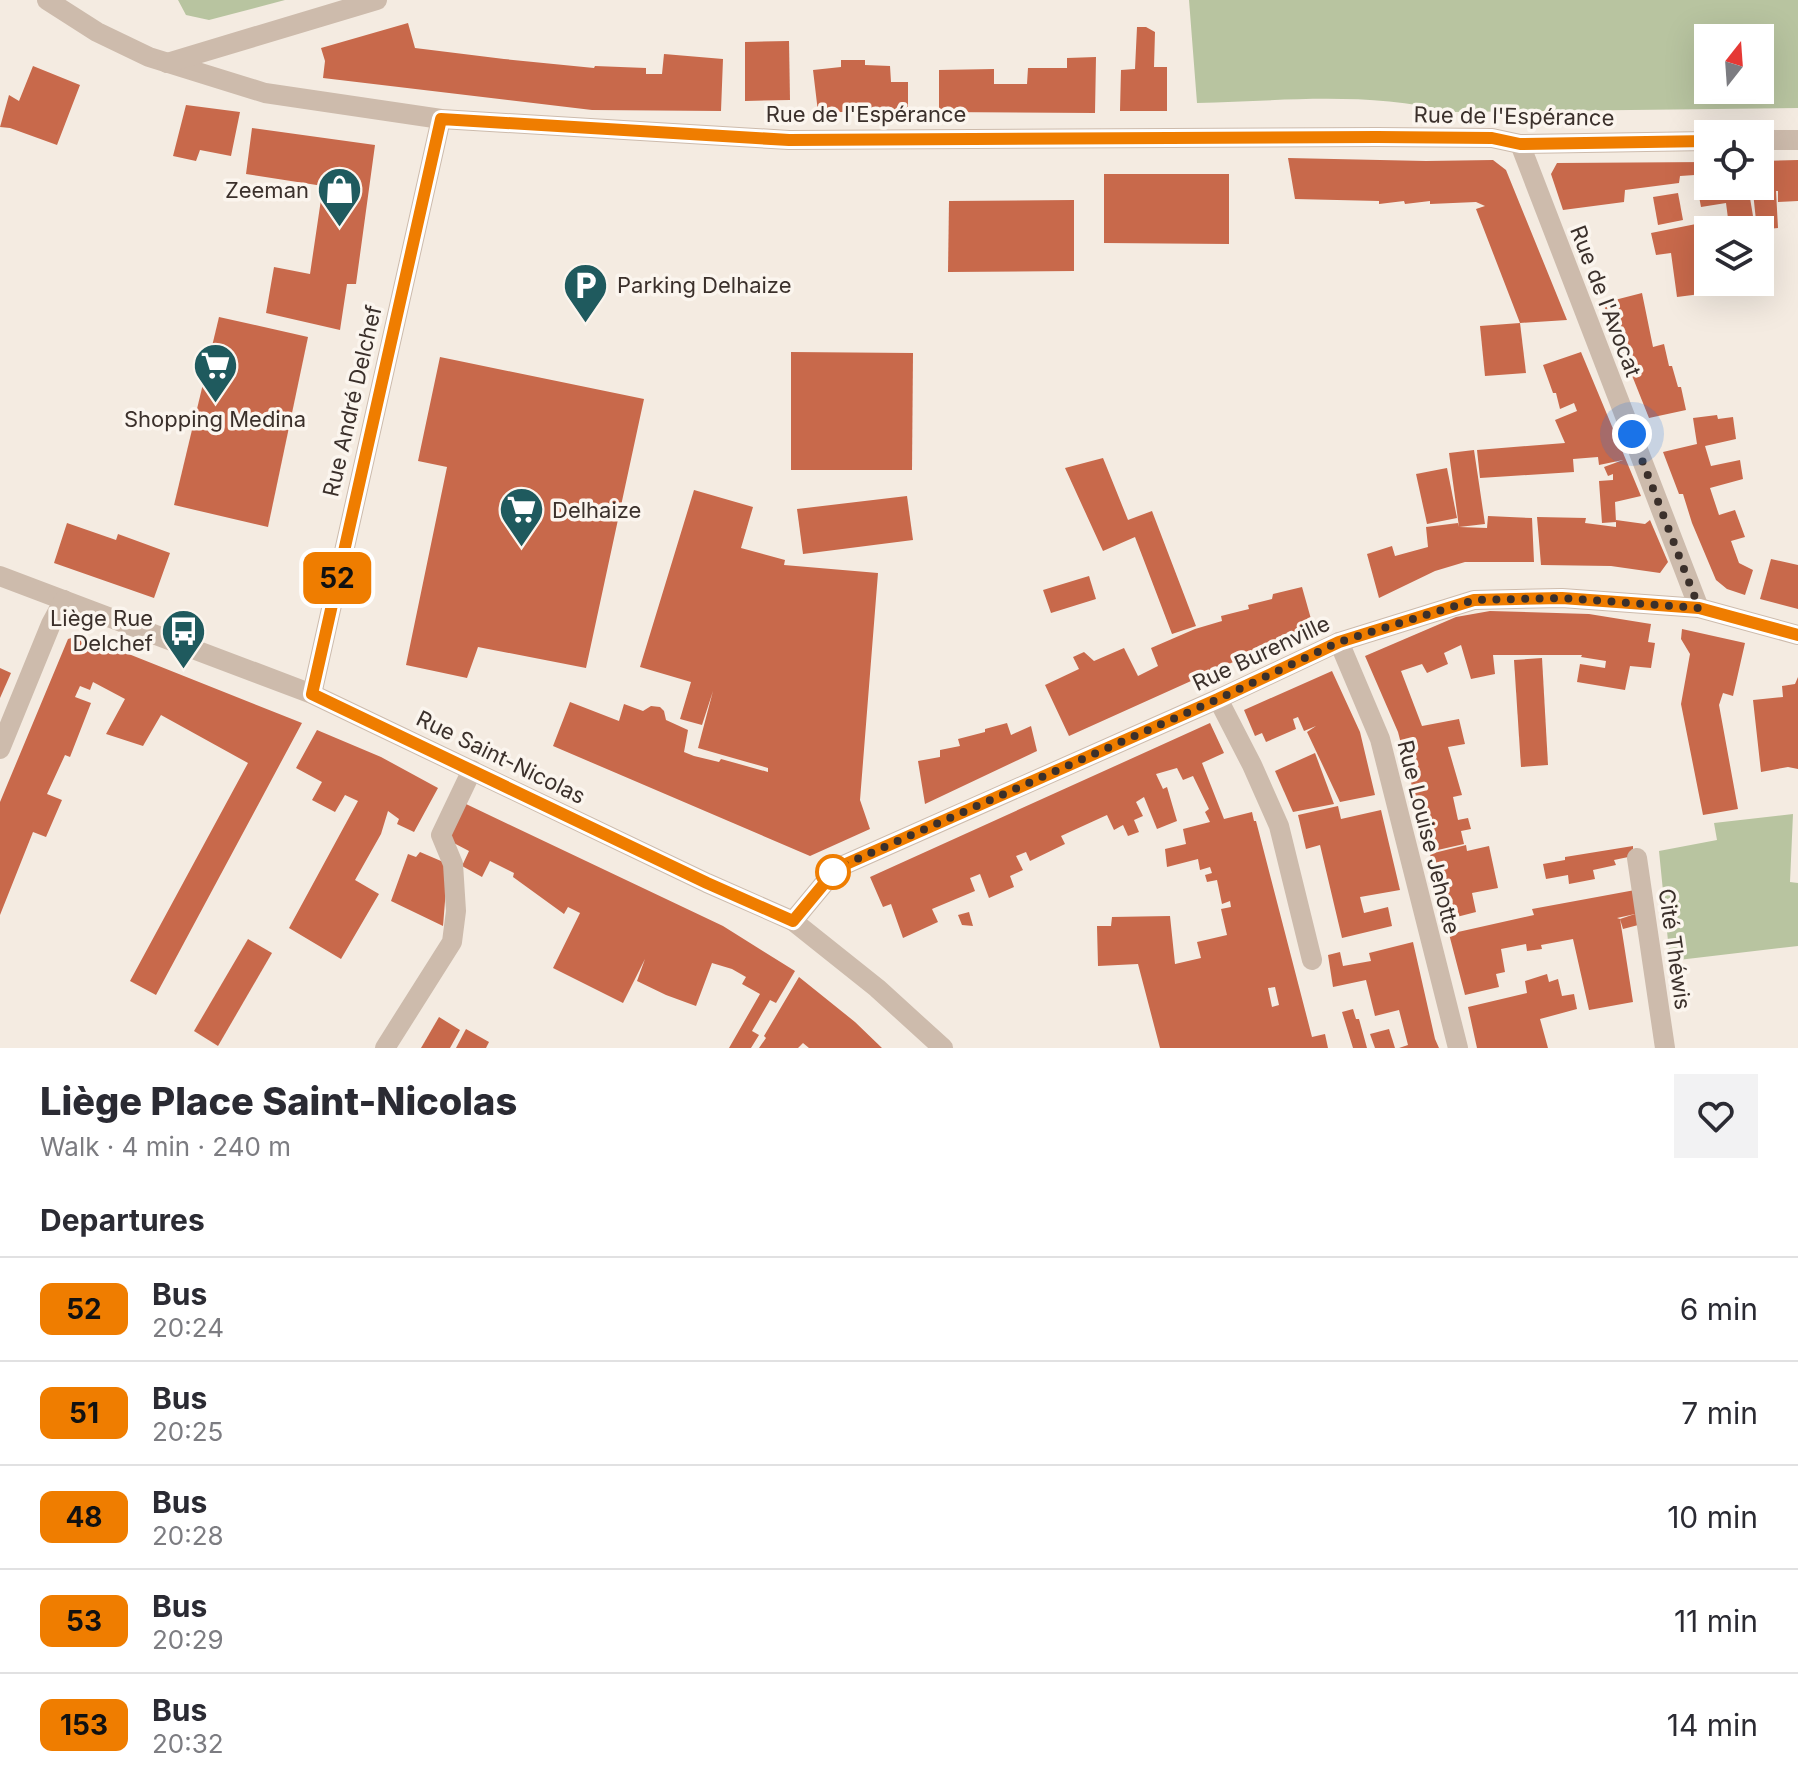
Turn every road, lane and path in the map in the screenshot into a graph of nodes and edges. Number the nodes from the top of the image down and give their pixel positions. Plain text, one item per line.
1 (47, 0) edge
2 (377, 0) edge
3 (167, 63) junction
4 (441, 119) junction
5 (1774, 140) edge
6 (1798, 140) edge
7 (1694, 141) edge
8 (1520, 144) junction
9 (0, 576) edge
10 (64, 600) junction
11 (1699, 608) junction
12 (1798, 635) edge
13 (1339, 642) junction
14 (312, 694) junction
15 (1218, 699) junction
16 (0, 749) edge
17 (472, 770) junction
18 (1637, 858) dead end
19 (793, 921) junction
20 (1312, 960) dead end
21 (385, 1048) edge
22 (943, 1048) edge
23 (1458, 1048) edge
24 (1665, 1048) edge

1 - 3 street, Rue de l'Espérance
2 - 3 street
3 - 4 street, Rue de l'Espérance
4 - 8 street, Rue de l'Espérance
4 - 14 street, Rue André Delchef
5 - 6 street
7 - 8 street, Rue de l'Espérance
8 - 11 street, Rue de l'Avocat
9 - 10 street, Rue Saint-Nicolas
10 - 14 street, Rue Saint-Nicolas
10 - 16 street
11 - 12 street, Rue Burenville
11 - 13 street, Rue Burenville
13 - 15 street, Rue Burenville
13 - 23 street, Rue Louise Jehotte
14 - 17 street, Rue Saint-Nicolas
15 - 19 street, Rue Burenville
15 - 20 street
17 - 19 street, Rue Saint-Nicolas
17 - 21 street
18 - 24 street, Cité Théwis
19 - 22 street, Rue Saint-Nicolas

